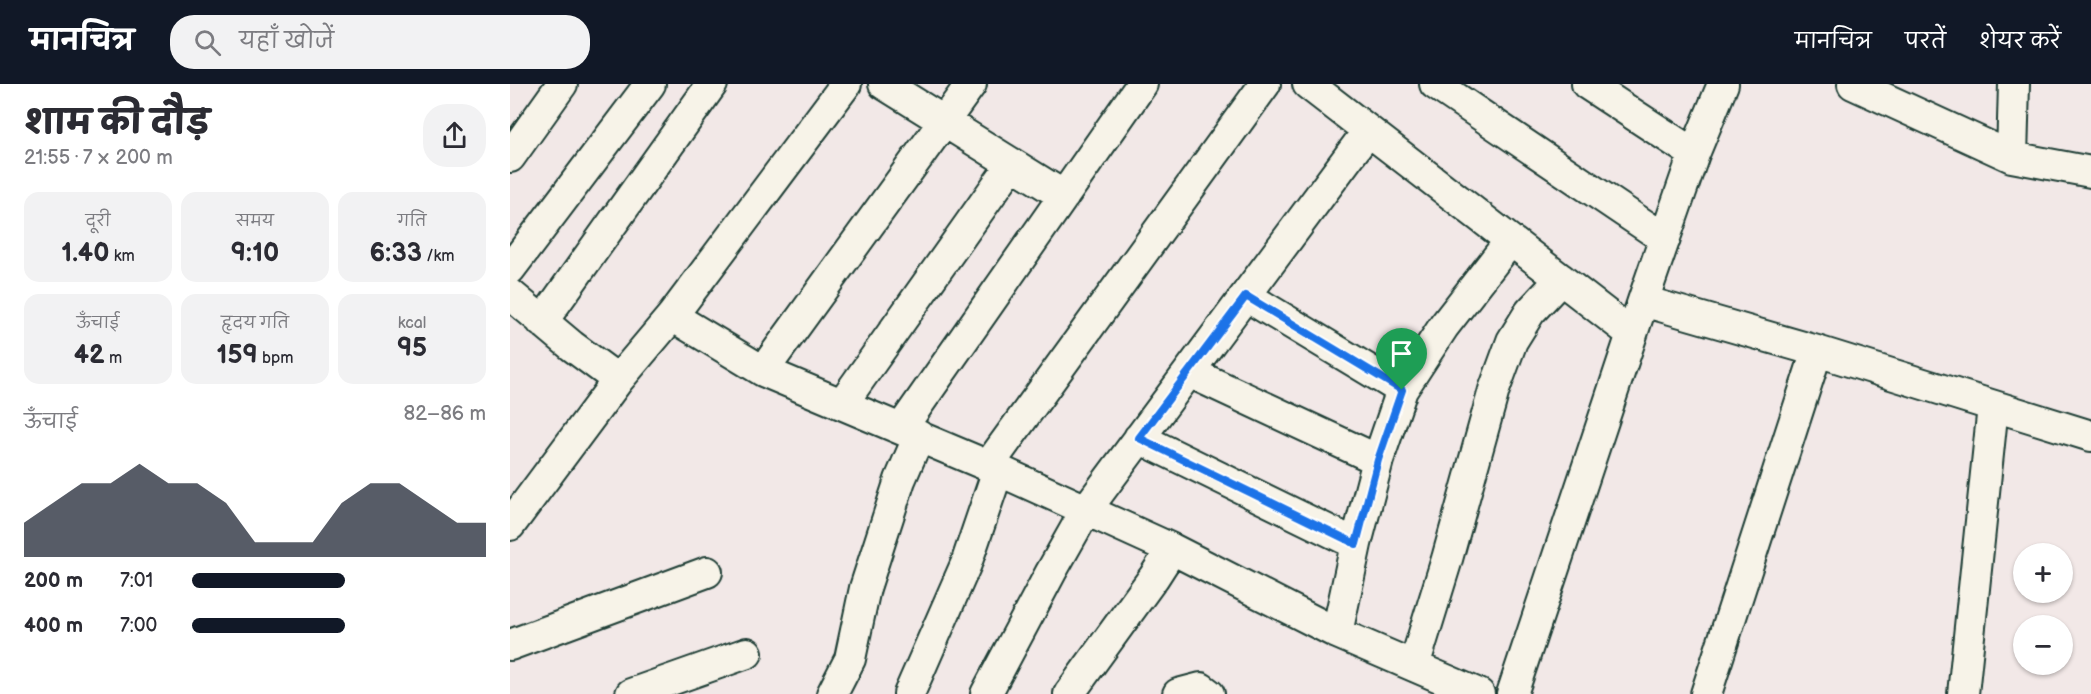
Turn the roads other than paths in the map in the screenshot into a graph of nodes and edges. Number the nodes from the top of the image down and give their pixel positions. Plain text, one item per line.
1 (562, 84) edge
2 (650, 84) edge
3 (712, 84) edge
4 (846, 84) edge
5 (884, 84) edge
6 (971, 84) edge
7 (1142, 84) edge
8 (1265, 84) edge
9 (1308, 84) edge
10 (1435, 84) edge
11 (1587, 84) edge
12 (1723, 84) edge
13 (1853, 84) edge
14 (2013, 84) edge
15 (943, 121) junction
16 (1368, 131) junction
17 (1694, 154) junction
18 (2012, 157) junction
19 (510, 158) edge
20 (1012, 164) junction
21 (2091, 172) edge
22 (1064, 196) junction
23 (1665, 238) junction
24 (1510, 241) junction
25 (510, 269) edge
26 (1560, 279) junction
27 (510, 294) edge
28 (1246, 296) junction
29 (1643, 301) junction
30 (672, 316) junction
31 (542, 322) junction
32 (1632, 334) junction
33 (1817, 351) junction
34 (763, 371) junction
35 (1188, 372) junction
36 (618, 380) junction
37 (1402, 390) junction
38 (842, 404) junction
39 (1993, 406) junction
40 (910, 433) junction
41 (2091, 436) edge
42 (1139, 438) junction
43 (1378, 460) junction
44 (993, 468) junction
45 (1086, 510) junction
46 (510, 525) edge
47 (1356, 544) junction
48 (1172, 549) junction
49 (707, 572) dead end
50 (1337, 633) junction
51 (510, 645) edge
52 (747, 653) dead end
53 (1414, 666) junction
54 (631, 694) edge
55 (832, 694) edge
56 (909, 694) edge
57 (986, 694) edge
58 (1069, 694) edge
59 (1179, 694) edge
60 (1209, 694) edge
61 (1479, 694) edge
62 (1512, 694) edge
63 (1706, 694) edge
64 (1963, 694) edge

1 - 19 street
2 - 25 street
3 - 31 street
4 - 30 street
5 - 15 street
6 - 15 street
7 - 22 street
8 - 44 street
9 - 16 street
10 - 23 street
11 - 17 street
12 - 17 street
13 - 18 street
14 - 18 street
15 - 20 street
15 - 34 street
16 - 24 street
16 - 28 street
17 - 23 street
18 - 21 street
20 - 22 street
20 - 38 street
22 - 40 street
23 - 29 street
24 - 26 street
24 - 37 street
26 - 32 street
26 - 53 street
27 - 31 street
28 - 35 street
28 - 37 street
29 - 32 street
29 - 33 street
30 - 34 street
30 - 36 street
31 - 36 street
32 - 62 street
33 - 39 street
33 - 63 street
34 - 38 street
35 - 42 street
35 - 43 street
36 - 46 street
37 - 43 street
38 - 40 street
39 - 41 street
39 - 64 street
40 - 44 street
40 - 55 street
42 - 45 street
42 - 47 street
43 - 47 street
44 - 45 street
44 - 56 street
45 - 48 street
45 - 57 street
47 - 50 street
48 - 50 street
48 - 58 street
49 - 51 street
50 - 53 street
52 - 54 street
53 - 61 street
59 - 60 street

